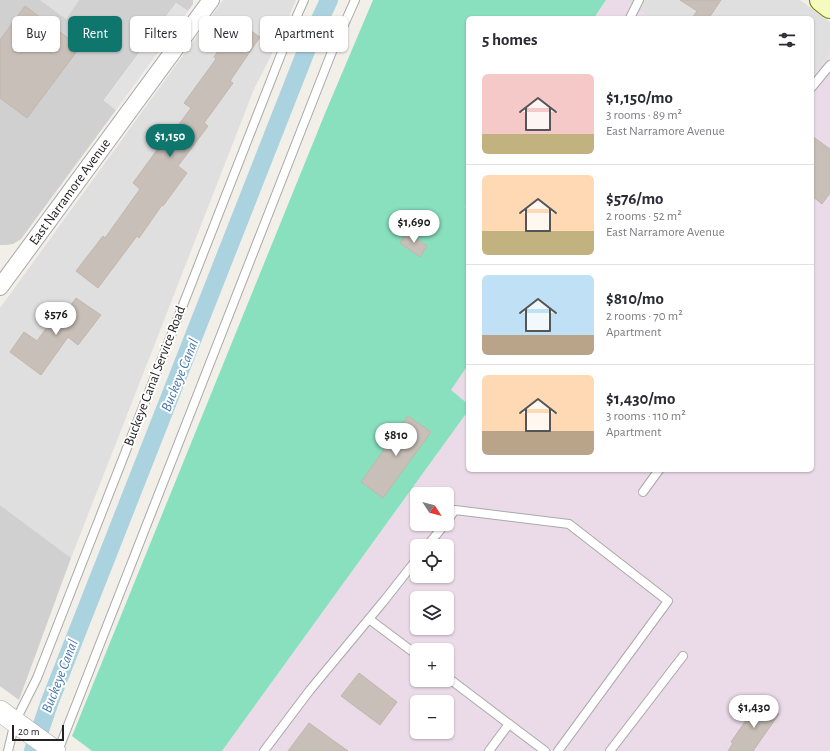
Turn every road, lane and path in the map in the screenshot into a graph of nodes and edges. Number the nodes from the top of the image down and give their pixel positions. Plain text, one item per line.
1 (211, 0) edge
2 (304, 0) edge
3 (355, 0) edge
4 (639, 0) edge
5 (821, 0) edge
6 (830, 7) edge
7 (631, 16) edge
8 (830, 65) edge
9 (814, 85) edge
10 (5, 268) edge
11 (0, 287) edge
12 (658, 472) edge
13 (643, 492) dead end
14 (454, 512) edge
15 (439, 531) edge
16 (433, 539) edge
17 (410, 568) edge
18 (369, 619) junction
19 (410, 650) edge
20 (683, 656) dead end
21 (454, 683) edge
22 (12, 720) edge
23 (509, 724) junction
24 (54, 750) edge
25 (8, 751) edge
26 (264, 751) edge
27 (489, 751) edge
28 (545, 751) edge
29 (558, 751) edge
30 (610, 751) edge

1 - 10 street, East Narramore Avenue
2 - 22 lane, Buckeye Canal Service Road
3 - 24 lane
4 - 7 lane
5 - 6 main road
8 - 9 lane
10 - 11 street, East Narramore Avenue
12 - 13 lane
14 - 29 lane
15 - 16 lane
17 - 18 lane
18 - 19 lane
18 - 26 lane
20 - 30 lane
21 - 23 lane
22 - 24 street
22 - 25 lane, Buckeye Canal Service Road
23 - 27 lane
23 - 28 lane

